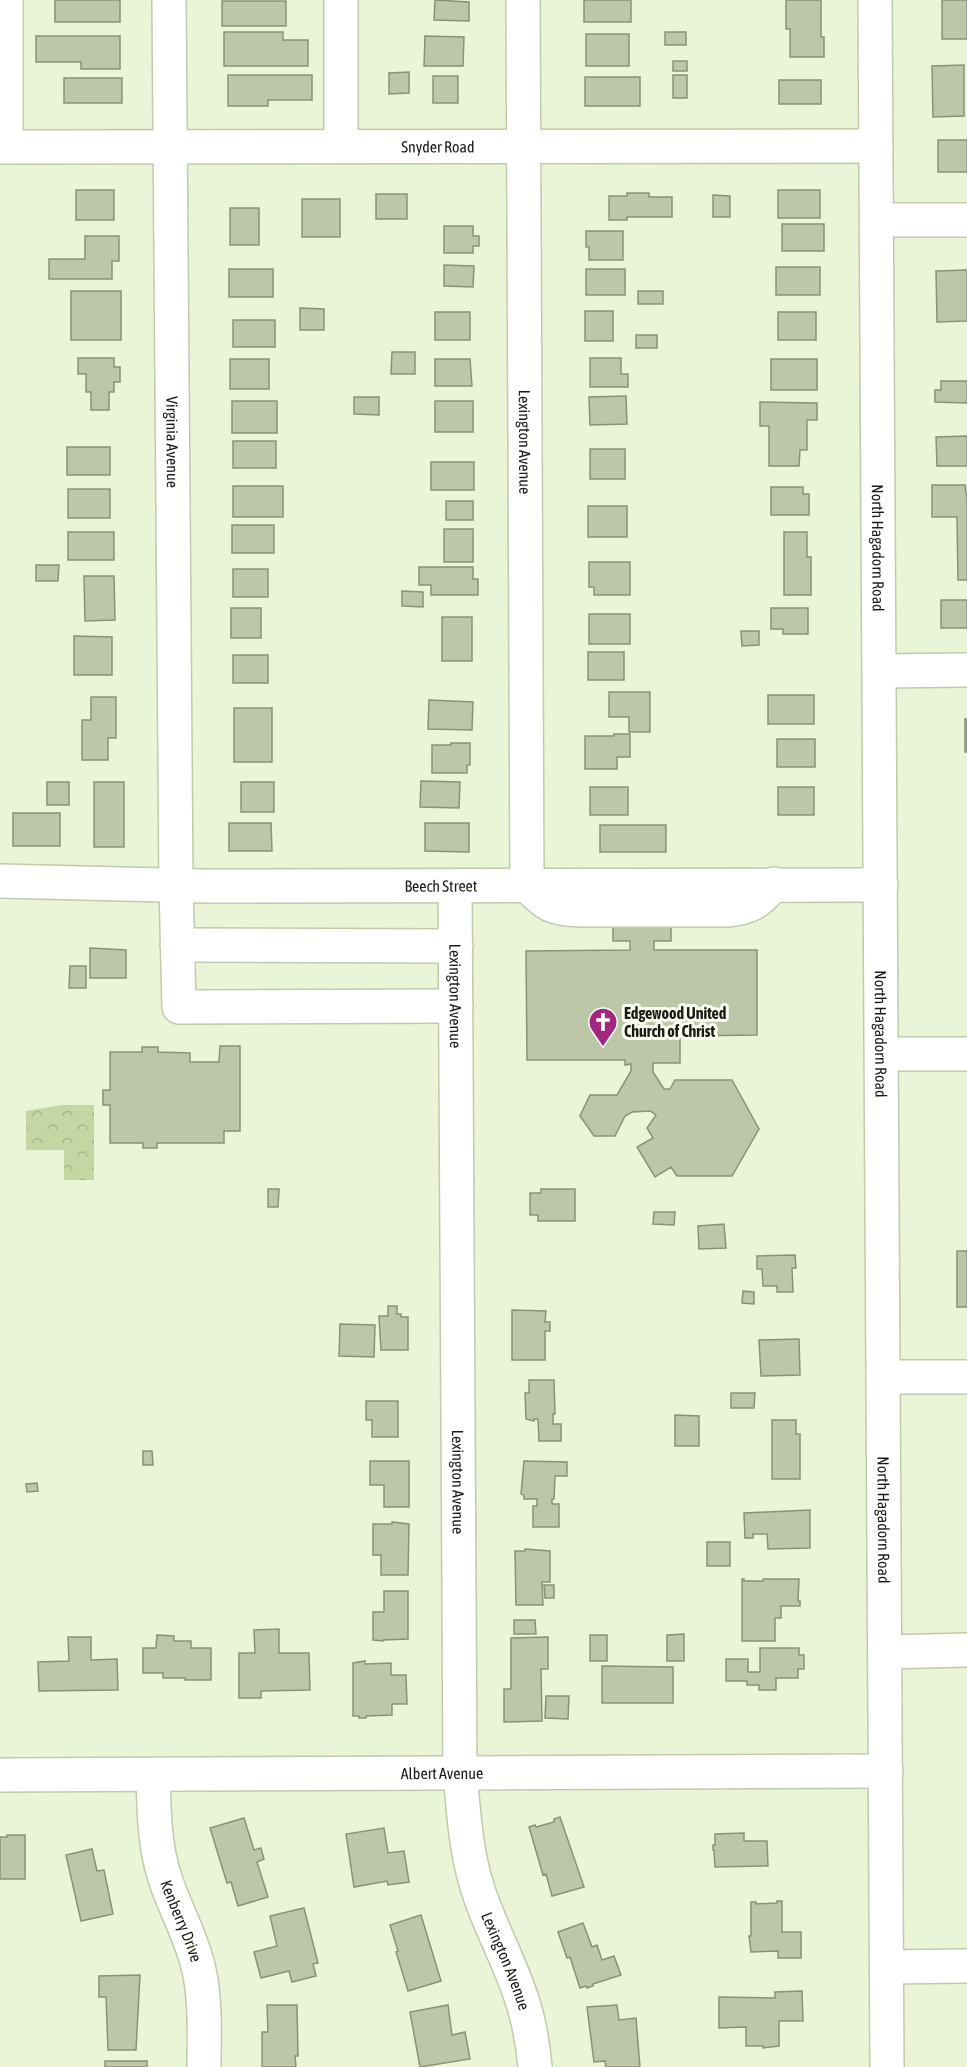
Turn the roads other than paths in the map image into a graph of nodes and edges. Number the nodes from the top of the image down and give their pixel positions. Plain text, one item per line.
1 (6, 0) edge
2 (169, 0) edge
3 (341, 0) edge
4 (523, 0) edge
5 (875, 0) edge
6 (170, 146) junction
7 (341, 146) junction
8 (524, 146) junction
9 (876, 146) junction
10 (3, 147) edge
11 (877, 220) junction
12 (967, 220) edge
13 (967, 670) edge
14 (880, 671) junction
15 (0, 881) edge
16 (176, 885) junction
17 (527, 885) junction
18 (881, 885) junction
19 (455, 886) junction
20 (177, 945) junction
21 (456, 946) junction
22 (456, 1006) junction
23 (882, 1054) junction
24 (967, 1054) edge
25 (884, 1377) junction
26 (967, 1377) edge
27 (967, 1650) edge
28 (886, 1652) junction
29 (886, 1771) junction
30 (460, 1772) junction
31 (0, 1775) edge
32 (153, 1775) junction
33 (887, 1966) junction
34 (967, 1966) edge
35 (204, 2067) edge
36 (534, 2067) edge
37 (887, 2067) edge

1 - 10 street
2 - 6 street, Virginia Avenue
3 - 7 street
4 - 8 street, Lexington Avenue
5 - 9 street, North Hagadorn Road
6 - 7 street, Snyder Road
6 - 10 street, Snyder Road
6 - 16 street, Virginia Avenue
7 - 8 street, Snyder Road
8 - 9 street, Snyder Road
8 - 17 street, Lexington Avenue
9 - 11 street, North Hagadorn Road
11 - 12 street
11 - 14 street, North Hagadorn Road
13 - 14 street
14 - 18 street, North Hagadorn Road
15 - 16 street, Beech Street
16 - 19 street, Beech Street
16 - 20 street, Virginia Avenue
17 - 18 street, Beech Street
17 - 19 street, Beech Street
18 - 23 street, North Hagadorn Road
19 - 21 street, Lexington Avenue
20 - 21 street
20 - 22 street, Virginia Avenue
21 - 22 street, Lexington Avenue
22 - 30 street, Lexington Avenue
23 - 24 street
23 - 25 street, North Hagadorn Road
25 - 26 street
25 - 28 street, North Hagadorn Road
27 - 28 street
28 - 29 street, North Hagadorn Road
29 - 30 street, Albert Avenue
29 - 33 street, North Hagadorn Road
30 - 32 street, Albert Avenue
30 - 36 street, Lexington Avenue
31 - 32 street, Albert Avenue
32 - 35 street, Kenberry Drive
33 - 34 street
33 - 37 street, North Hagadorn Road

